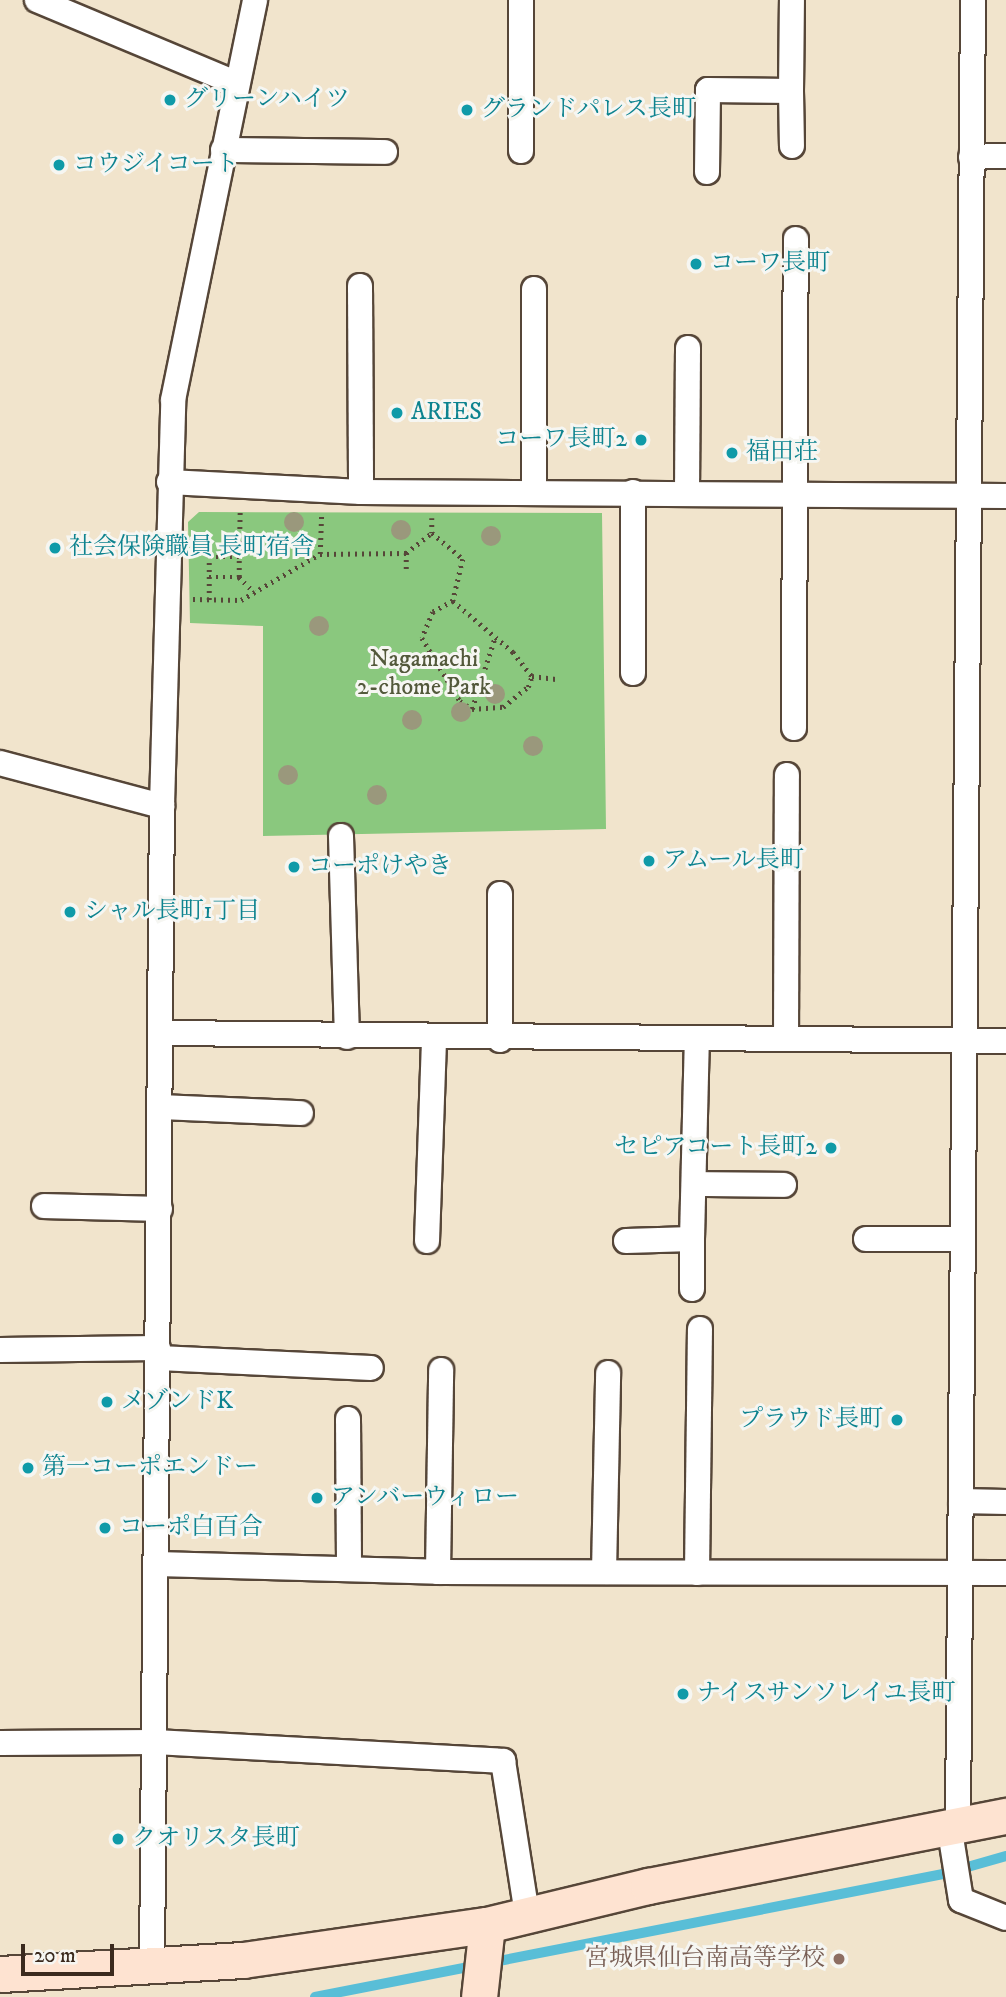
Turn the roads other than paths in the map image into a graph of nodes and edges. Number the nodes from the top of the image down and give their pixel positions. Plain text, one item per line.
1 (37, 0) edge
2 (255, 0) edge
3 (522, 0) edge
4 (792, 0) edge
5 (973, 0) edge
6 (228, 80) dead end
7 (791, 91) junction
8 (792, 146) dead end
9 (223, 150) junction
10 (521, 151) dead end
11 (385, 152) dead end
12 (1006, 156) edge
13 (971, 157) junction
14 (707, 172) dead end
15 (796, 239) dead end
16 (360, 286) dead end
17 (534, 289) dead end
18 (688, 348) dead end
19 (169, 482) junction
20 (361, 492) junction
21 (633, 492) junction
22 (534, 493) junction
23 (687, 493) junction
24 (796, 495) junction
25 (968, 495) junction
26 (1006, 496) edge
27 (632, 673) dead end
28 (794, 728) dead end
29 (0, 763) edge
30 (787, 775) dead end
31 (162, 806) junction
32 (341, 836) dead end
33 (500, 894) dead end
34 (161, 1033) junction
35 (347, 1037) junction
36 (434, 1037) junction
37 (786, 1039) junction
38 (500, 1040) junction
39 (697, 1040) junction
40 (965, 1041) junction
41 (1006, 1041) edge
42 (161, 1107) junction
43 (301, 1113) dead end
44 (695, 1184) junction
45 (784, 1185) dead end
46 (44, 1206) dead end
47 (160, 1209) junction
48 (691, 1239) junction
49 (866, 1239) dead end
50 (963, 1239) junction
51 (427, 1241) dead end
52 (626, 1241) dead end
53 (692, 1289) dead end
54 (700, 1329) dead end
55 (0, 1350) edge
56 (158, 1353) junction
57 (370, 1368) dead end
58 (441, 1370) dead end
59 (608, 1373) dead end
60 (348, 1419) dead end
61 (961, 1501) junction
62 (1006, 1502) edge
63 (157, 1564) junction
64 (349, 1569) junction
65 (438, 1572) junction
66 (604, 1572) junction
67 (962, 1572) junction
68 (697, 1573) junction
69 (1006, 1573) edge
70 (155, 1742) junction
71 (0, 1743) edge
72 (1006, 1816) edge
73 (953, 1833) junction
74 (527, 1915) junction
75 (1006, 1918) edge
76 (485, 1932) junction
77 (152, 1967) junction
78 (0, 1974) edge
79 (479, 1993) edge

1 - 6 street
2 - 9 street
3 - 10 street
4 - 7 street
5 - 13 street
7 - 8 street
7 - 14 street
9 - 11 street
9 - 19 street
12 - 13 street
13 - 25 street
15 - 24 street
16 - 20 street
17 - 22 street
18 - 23 street
19 - 20 street
19 - 31 street
20 - 22 street
21 - 22 street
21 - 23 street
21 - 27 street
23 - 24 street
24 - 25 street
24 - 28 street
25 - 26 street
25 - 40 street
29 - 31 street
30 - 37 street
31 - 34 street
32 - 35 street
33 - 38 street
34 - 35 street
34 - 42 street
35 - 36 street
36 - 38 street
36 - 51 street
37 - 39 street
37 - 40 street
38 - 39 street
39 - 44 street
40 - 41 street
40 - 50 street
42 - 43 street
42 - 47 street
44 - 45 street
44 - 48 street
46 - 47 street
47 - 56 street
48 - 52 street
48 - 53 street
49 - 50 street
50 - 61 street
54 - 68 street
55 - 56 street
56 - 57 street
56 - 63 street
58 - 65 street
59 - 66 street
60 - 64 street
61 - 62 street
61 - 67 street
63 - 64 street
63 - 70 street
64 - 65 street
65 - 66 street
66 - 68 street
67 - 68 street
67 - 69 street
67 - 73 street
70 - 71 street
70 - 74 street
70 - 77 street
72 - 73 street
73 - 74 street
73 - 75 street
74 - 76 street
76 - 77 street
76 - 79 street
77 - 78 street

